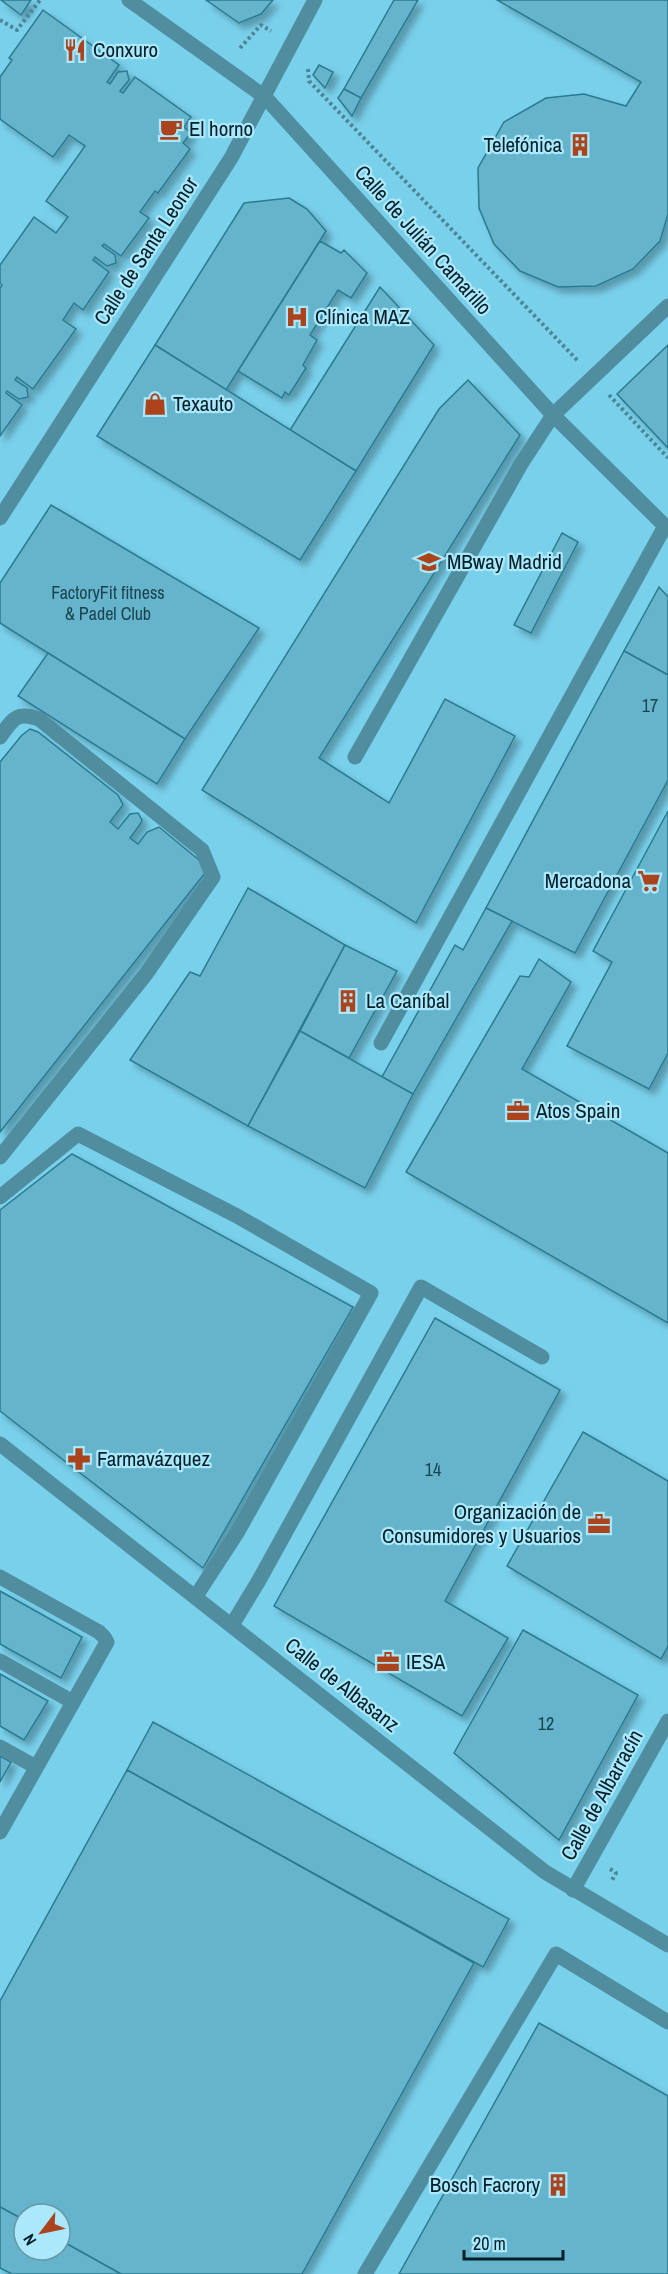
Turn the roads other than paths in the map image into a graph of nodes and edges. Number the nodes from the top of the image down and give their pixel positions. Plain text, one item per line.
1 (129, 0) edge
2 (315, 0) edge
3 (265, 97) junction
4 (668, 306) edge
5 (553, 415) junction
6 (0, 518) edge
7 (666, 528) edge
8 (0, 737) edge
9 (355, 757) dead end
10 (381, 1043) dead end
11 (0, 1157) edge
12 (0, 1197) edge
13 (542, 1357) dead end
14 (0, 1444) edge
15 (0, 1577) edge
16 (196, 1596) junction
17 (232, 1624) junction
18 (0, 1661) edge
19 (73, 1702) junction
20 (668, 1720) edge
21 (0, 1747) edge
22 (36, 1767) junction
23 (1, 1830) edge
24 (573, 1890) junction
25 (668, 1946) edge
26 (668, 2022) edge
27 (366, 2274) edge

1 - 3 street, Calle de Julián Camarillo
2 - 3 street, Calle de Santa Leonor
3 - 5 street, Calle de Julián Camarillo
3 - 6 street, Calle de Santa Leonor
4 - 5 street
5 - 7 street, Calle de Julián Camarillo
5 - 9 street
7 - 10 street
8 - 11 street
12 - 16 street
13 - 17 street
14 - 16 street, Calle de Albasanz
15 - 19 street
16 - 17 street, Calle de Albasanz
17 - 24 street, Calle de Albasanz
18 - 19 street
19 - 22 street
20 - 24 street, Calle de Albarracín
21 - 22 street
22 - 23 street
24 - 25 street, Calle de Albasanz
26 - 27 street

